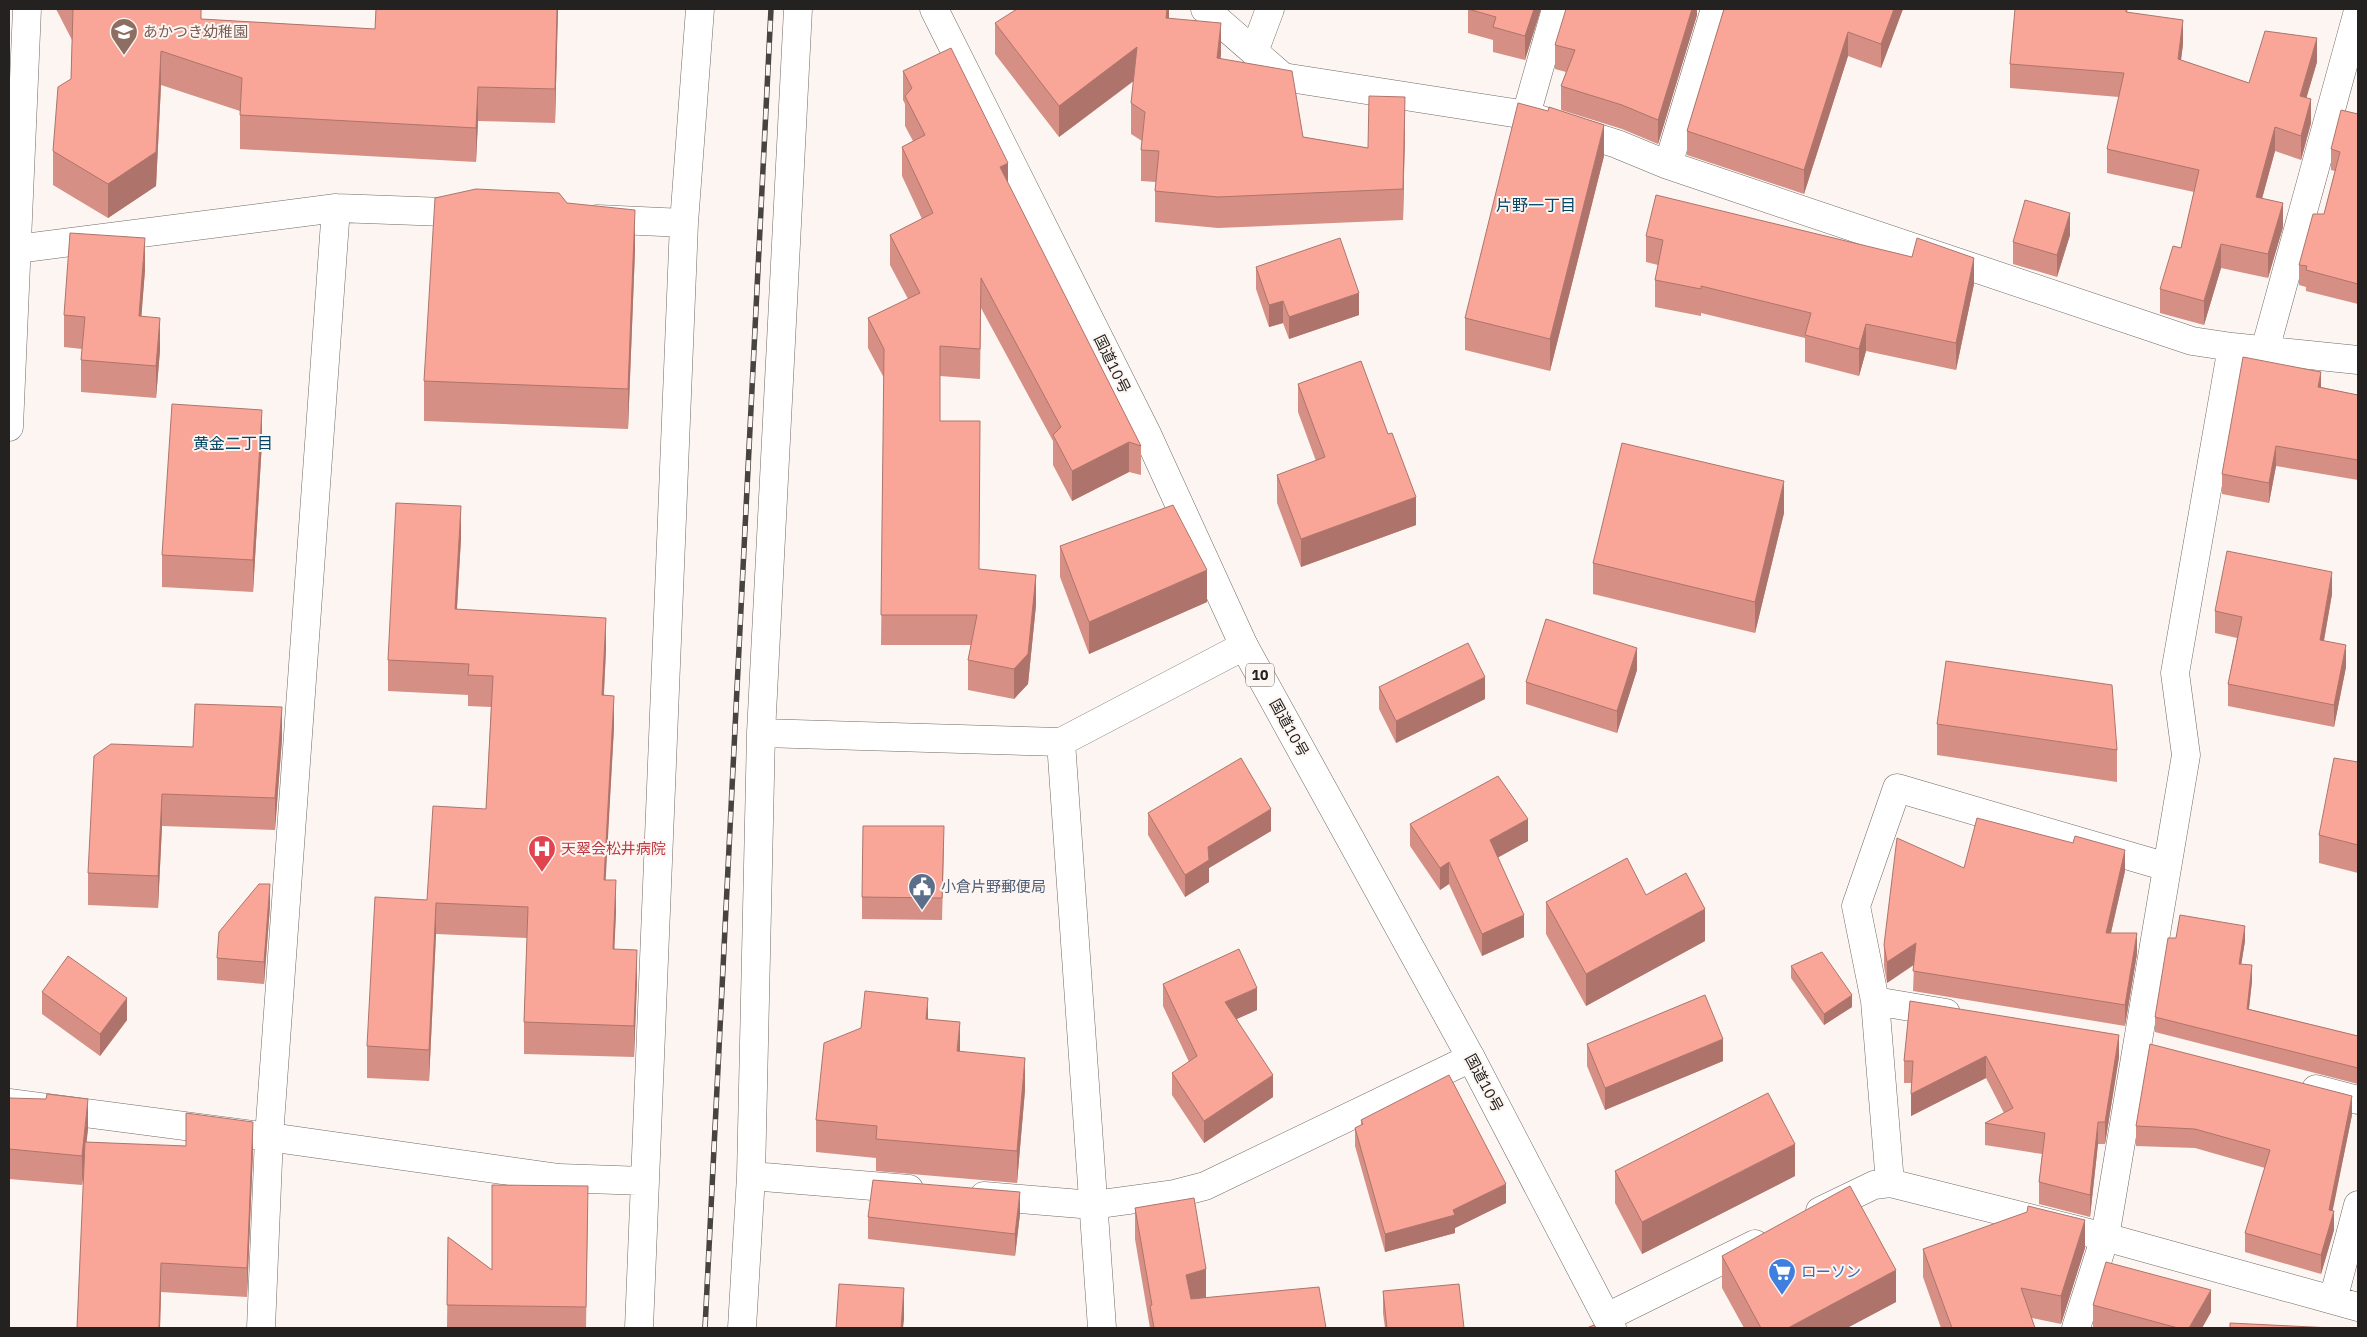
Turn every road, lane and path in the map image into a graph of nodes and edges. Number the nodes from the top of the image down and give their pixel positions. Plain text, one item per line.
1 (27, 9) edge
2 (700, 9) edge
3 (798, 9) edge
4 (934, 9) edge
5 (1204, 9) edge
6 (1270, 9) edge
7 (1556, 9) edge
8 (1715, 9) edge
9 (2358, 11) edge
10 (1254, 52) junction
11 (1526, 115) junction
12 (1668, 165) junction
13 (336, 208) junction
14 (495, 214) edge
15 (575, 218) edge
16 (684, 222) junction
17 (12, 250) edge
18 (2232, 347) junction
19 (2266, 350) junction
20 (2358, 360) edge
21 (9, 427) edge
22 (1244, 646) junction
23 (761, 734) junction
24 (1061, 742) junction
25 (2167, 867) junction
26 (1875, 1001) junction
27 (1972, 1017) edge
28 (2108, 1040) edge
29 (2137, 1044) junction
30 (2166, 1052) edge
31 (1471, 1058) junction
32 (2291, 1083) edge
33 (2358, 1100) edge
34 (9, 1103) edge
35 (269, 1136) junction
36 (751, 1176) junction
37 (645, 1180) junction
38 (1890, 1183) junction
39 (1093, 1205) junction
40 (2358, 1205) edge
41 (2105, 1237) junction
42 (2346, 1304) edge
43 (1610, 1323) edge
44 (261, 1328) edge
45 (639, 1328) edge
46 (742, 1328) edge
47 (1102, 1328) edge
48 (2076, 1328) edge

1 - 17 main road
2 - 16 main road
3 - 23 main road
4 - 22 main road, 国道10号 / 10
5 - 10 main road
6 - 10 main road
7 - 11 main road
8 - 12 main road
9 - 19 main road
10 - 11 main road
11 - 12 main road
12 - 18 main road
13 - 14 main road
13 - 17 main road
13 - 35 main road
15 - 16 main road
16 - 37 main road
17 - 21 main road
18 - 19 main road
18 - 25 main road
19 - 20 main road
22 - 24 main road
22 - 31 main road, 国道10号 / 10
23 - 24 main road
23 - 36 main road
24 - 39 main road
25 - 26 main road
25 - 29 main road
26 - 27 main road
26 - 38 main road
28 - 29 main road
29 - 30 main road
29 - 41 main road
31 - 39 main road
31 - 43 main road, 国道10号 / 10
32 - 33 main road
34 - 35 main road
35 - 37 main road
35 - 44 main road
36 - 39 main road
36 - 46 main road
37 - 45 main road
38 - 41 main road
38 - 43 main road
39 - 47 main road
40 - 42 main road
41 - 42 main road
41 - 48 main road

